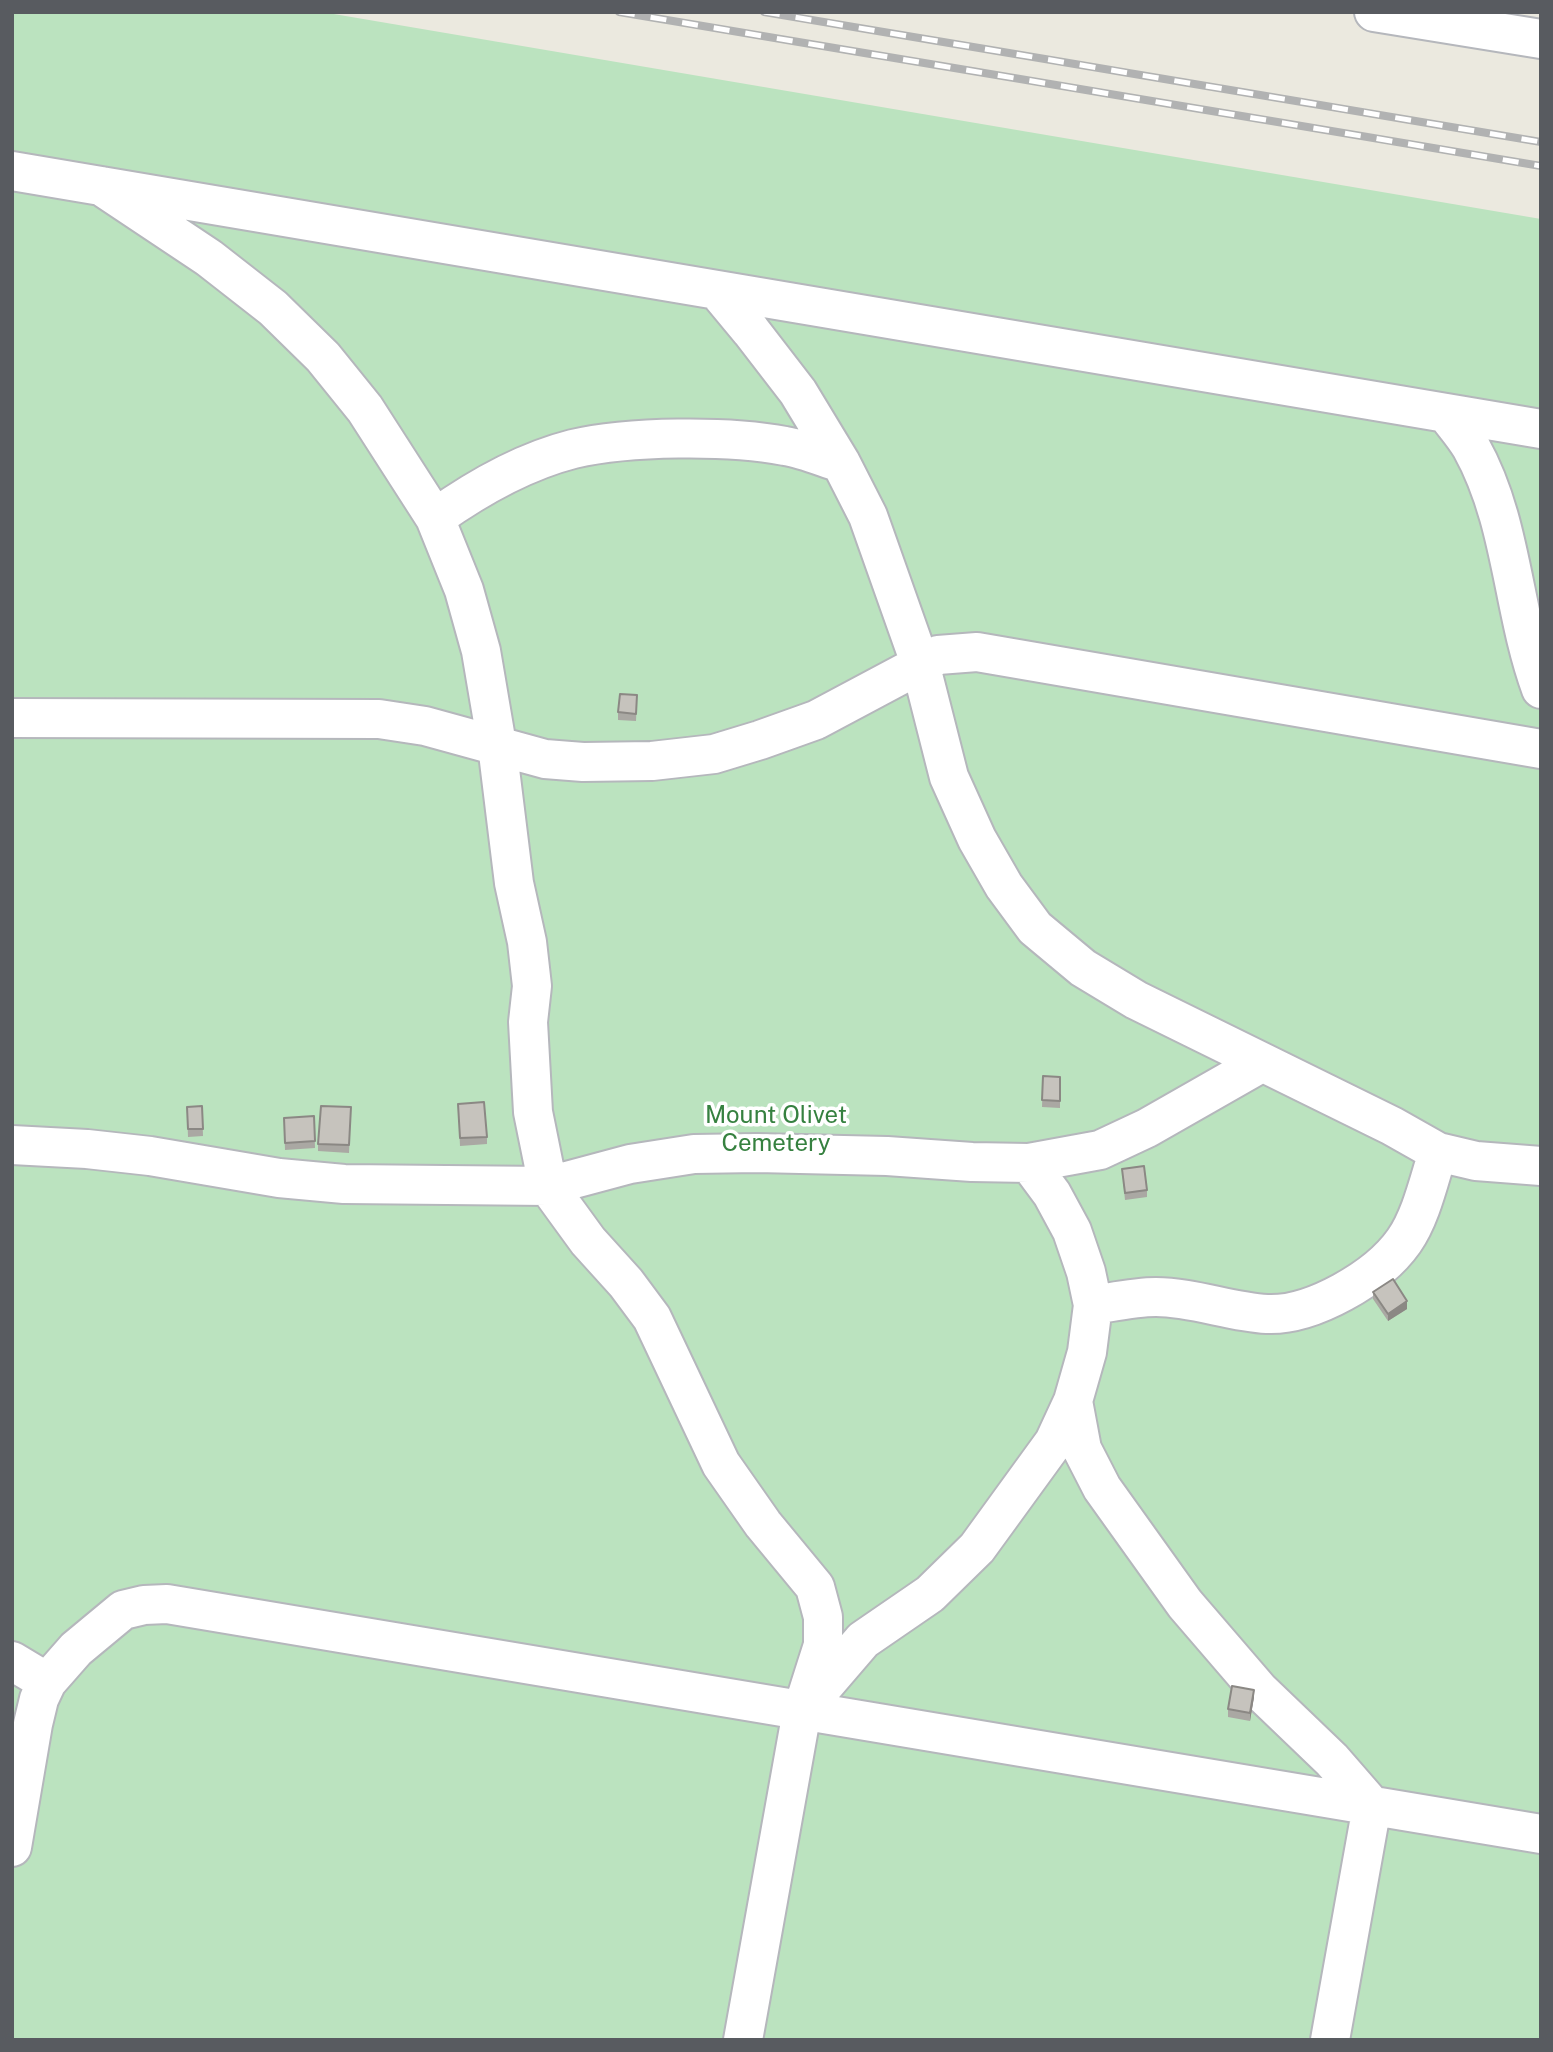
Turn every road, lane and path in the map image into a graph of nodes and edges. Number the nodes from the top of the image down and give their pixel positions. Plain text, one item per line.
1 (1374, 12) edge
2 (1541, 39) edge
3 (12, 172) edge
4 (101, 186) junction
5 (717, 290) junction
6 (1446, 413) junction
7 (1541, 429) edge
8 (841, 463) junction
9 (435, 518) junction
10 (920, 663) junction
11 (1541, 689) edge
12 (12, 718) edge
13 (497, 745) junction
14 (1541, 748) edge
15 (1261, 1063) junction
16 (14, 1146) edge
17 (1438, 1152) junction
18 (1029, 1163) junction
19 (1541, 1166) edge
20 (548, 1186) junction
21 (1093, 1305) junction
22 (1073, 1401) junction
23 (12, 1661) edge
24 (47, 1682) junction
25 (802, 1711) junction
26 (1372, 1806) junction
27 (1541, 1834) edge
28 (12, 1847) edge
29 (743, 2040) edge
30 (1330, 2040) edge

1 - 2 street
3 - 4 street
4 - 5 street
4 - 9 street
5 - 6 street
5 - 8 street
6 - 7 street
6 - 11 street
8 - 9 street
8 - 10 street
9 - 13 street
10 - 13 street
10 - 14 street
10 - 15 street
12 - 13 street
13 - 20 street
15 - 17 street
15 - 18 street
16 - 20 street
17 - 19 street
17 - 21 street
18 - 20 street
18 - 21 street
20 - 25 street
21 - 22 street
22 - 25 street
22 - 26 street
23 - 24 street
24 - 25 street
24 - 28 street
25 - 26 street
25 - 29 street
26 - 27 street
26 - 30 street

